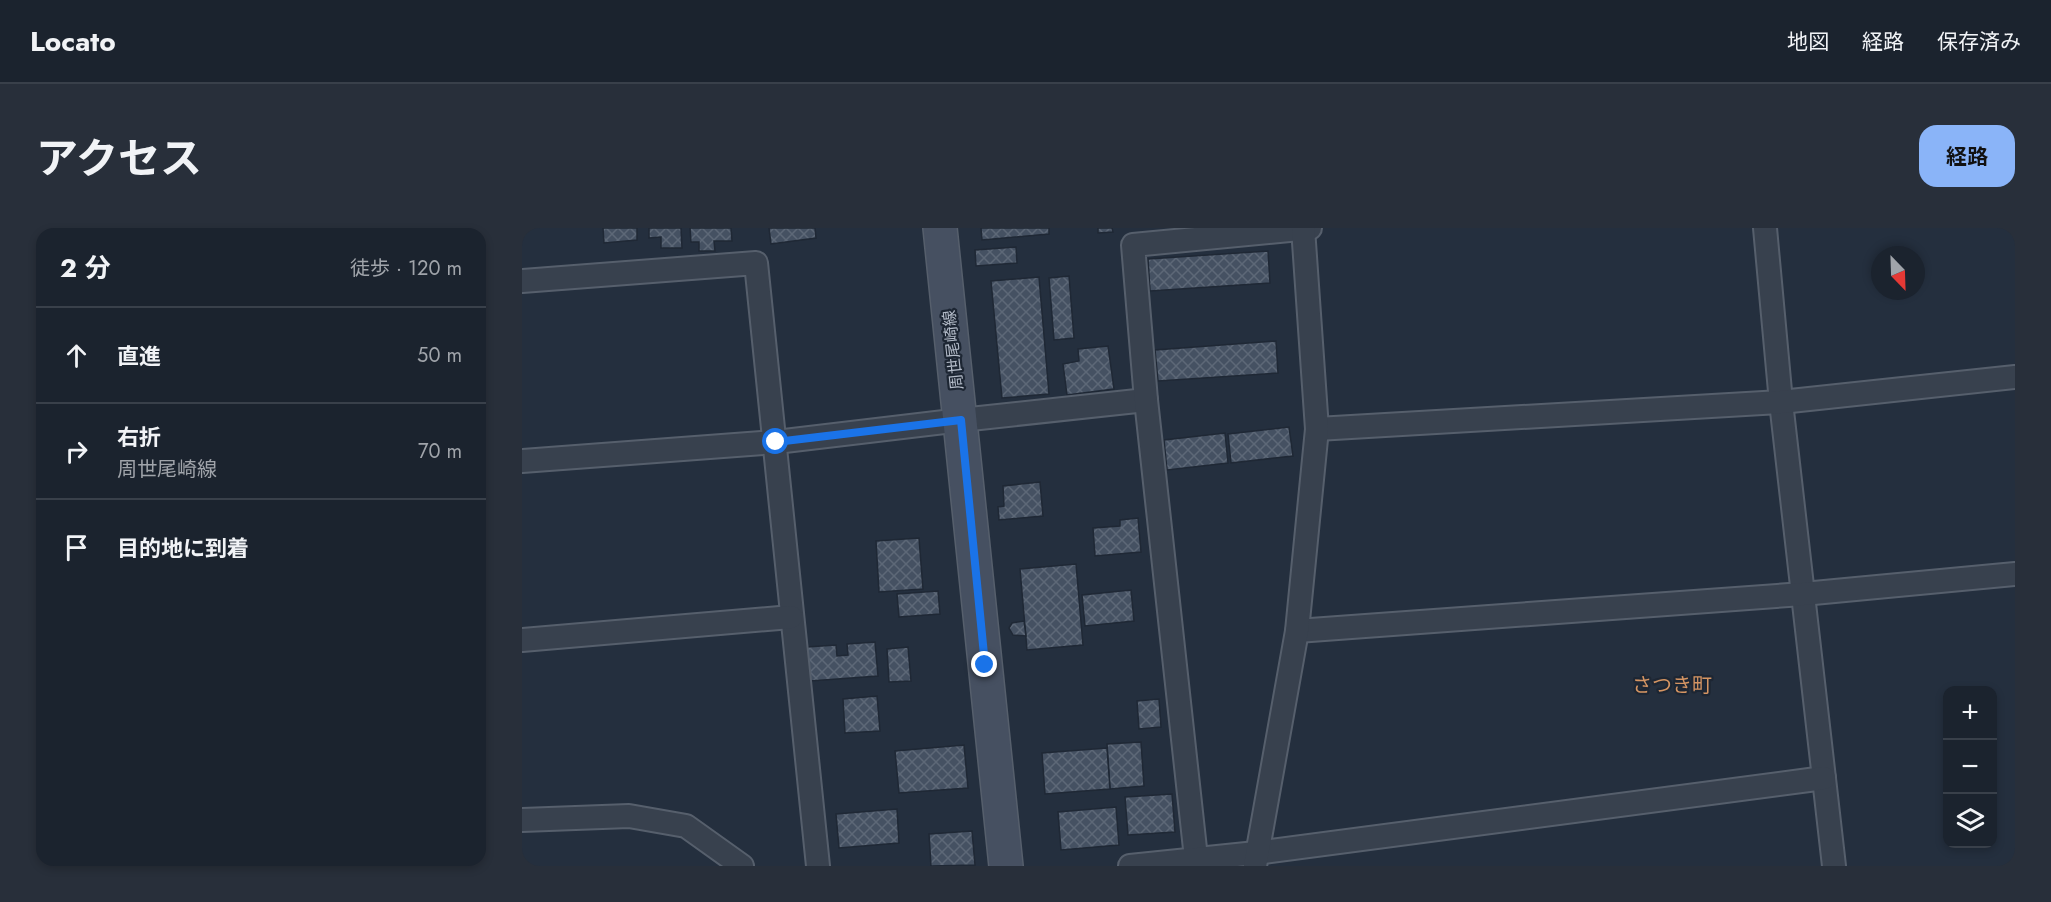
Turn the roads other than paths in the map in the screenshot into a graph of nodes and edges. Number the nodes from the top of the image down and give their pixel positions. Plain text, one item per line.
1 (940, 228) edge
2 (1303, 228) edge
3 (1310, 228) edge
4 (1765, 228) edge
5 (522, 281) edge
6 (2015, 377) edge
7 (1146, 400) junction
8 (1781, 402) junction
9 (961, 420) junction
10 (1317, 429) junction
11 (776, 442) junction
12 (522, 461) edge
13 (2015, 574) edge
14 (1803, 594) junction
15 (791, 617) junction
16 (1297, 631) junction
17 (522, 640) edge
18 (1824, 778) junction
19 (522, 820) edge
20 (1196, 858) junction
21 (1255, 860) edge
22 (742, 866) edge
23 (818, 866) edge
24 (1006, 866) edge
25 (1130, 866) edge
26 (1834, 866) edge

1 - 9 main road, 周世尾崎線
2 - 3 street
2 - 7 street
2 - 10 street
4 - 8 street
5 - 11 street
6 - 8 street
7 - 9 street
7 - 20 street
8 - 10 street
8 - 14 street
9 - 11 street
9 - 24 main road, 周世尾崎線
10 - 16 street
11 - 12 street
11 - 15 street
13 - 14 street
14 - 16 street
14 - 18 street
15 - 17 street
15 - 23 street
16 - 21 street
18 - 21 street
18 - 26 street
19 - 22 street
20 - 21 street
20 - 25 street

